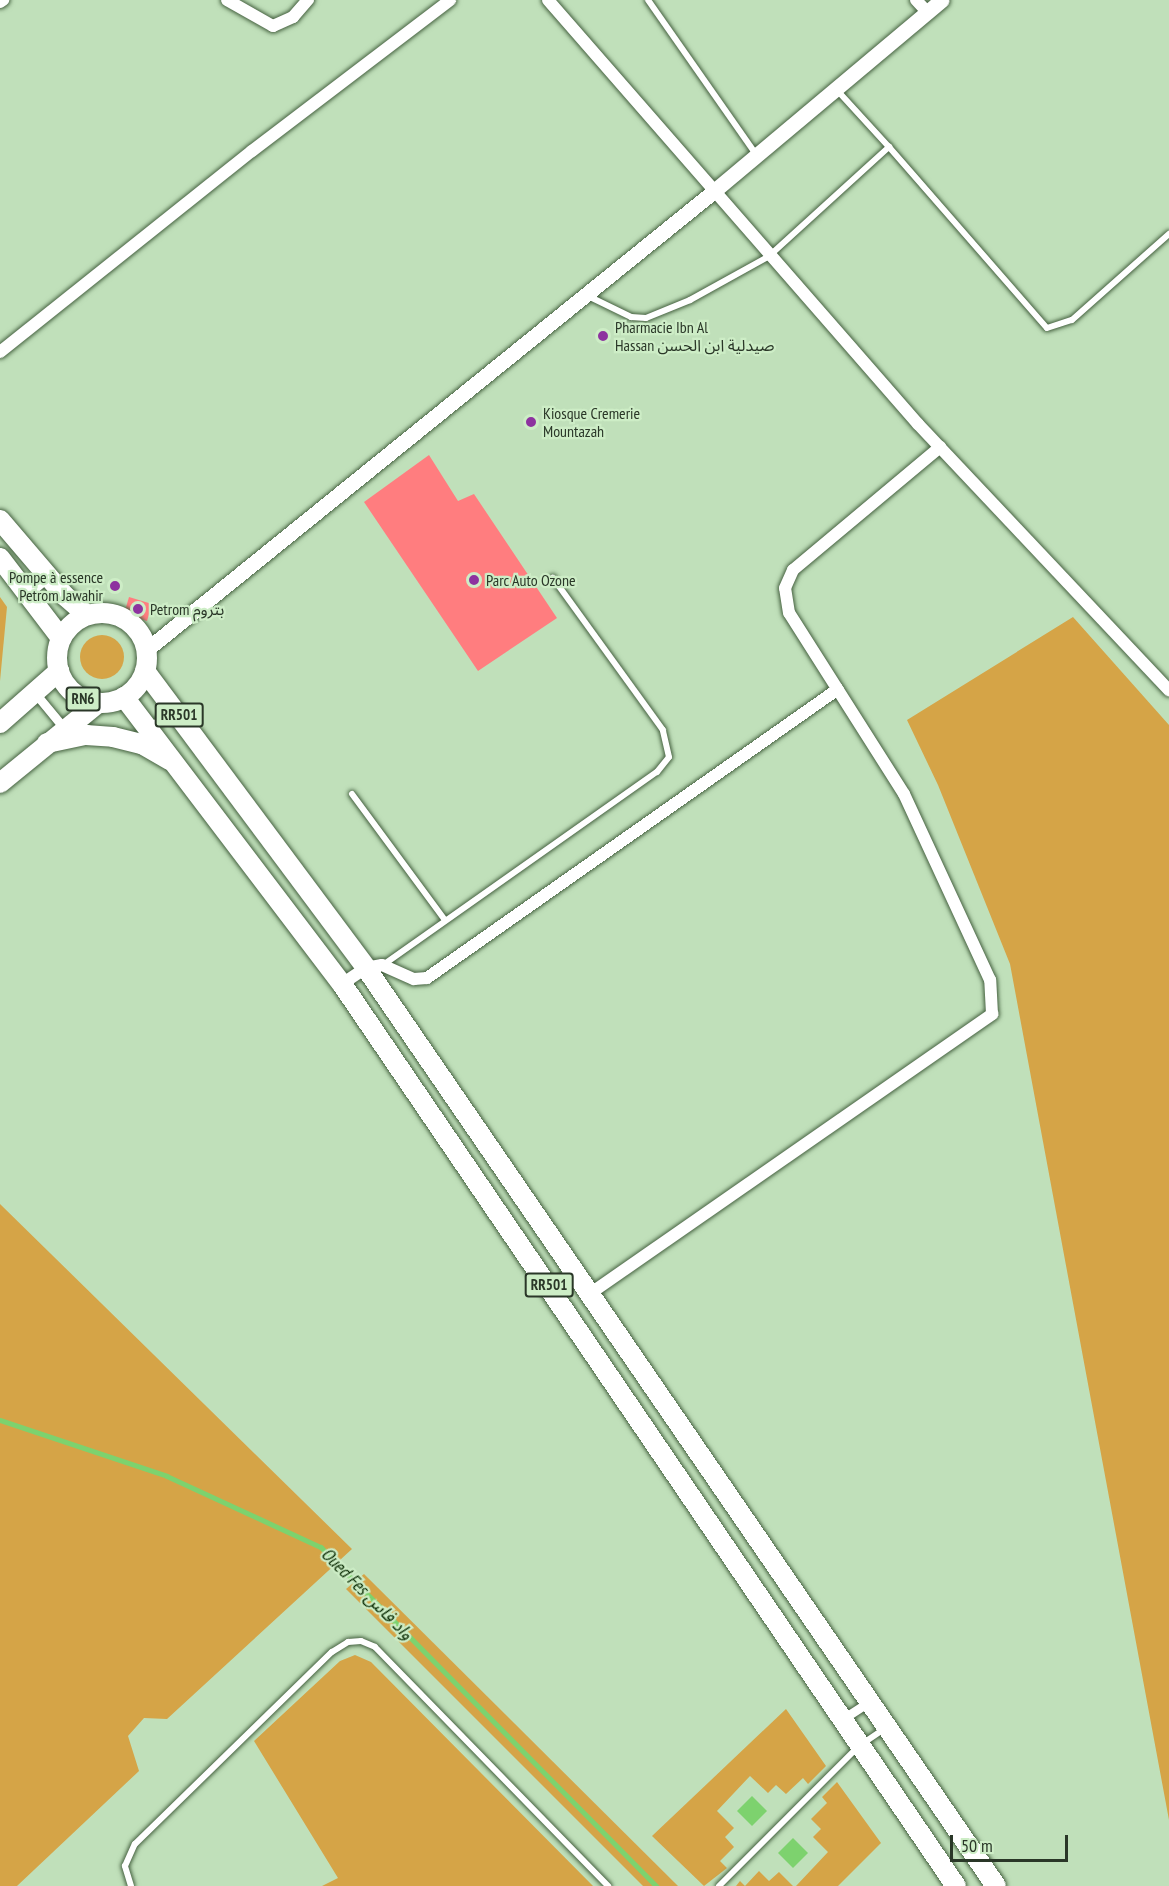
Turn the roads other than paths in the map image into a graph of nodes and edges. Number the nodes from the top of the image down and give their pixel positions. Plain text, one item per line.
1 (227, 0) edge
2 (308, 0) edge
3 (450, 0) edge
4 (548, 0) edge
5 (648, 0) edge
6 (916, 0) edge
7 (942, 0) edge
8 (927, 12) junction
9 (835, 88) junction
10 (889, 147) junction
11 (757, 155) junction
12 (714, 191) junction
13 (1169, 234) edge
14 (768, 257) junction
15 (585, 295) junction
16 (0, 351) edge
17 (940, 447) junction
18 (0, 520) edge
19 (0, 558) edge
20 (48, 578) junction
21 (552, 578) dead end
22 (29, 593) junction
23 (87, 615) junction
24 (61, 638) junction
25 (146, 650) junction
26 (59, 671) junction
27 (145, 671) junction
28 (838, 689) junction
29 (1169, 690) edge
30 (35, 693) junction
31 (124, 697) junction
32 (98, 703) junction
33 (174, 708) junction
34 (0, 723) edge
35 (64, 728) junction
36 (150, 728) junction
37 (47, 743) junction
38 (180, 765) junction
39 (0, 783) edge
40 (352, 794) dead end
41 (444, 919) junction
42 (374, 967) junction
43 (342, 984) junction
44 (575, 1268) junction
45 (550, 1286) junction
46 (591, 1293) junction
47 (616, 1329) junction
48 (594, 1350) junction
49 (869, 1702) junction
50 (841, 1720) junction
51 (887, 1728) junction
52 (859, 1746) junction
53 (131, 1886) edge
54 (608, 1886) edge
55 (719, 1886) edge
56 (956, 1886) edge
57 (996, 1886) edge

1 - 2 street
3 - 16 street
4 - 12 street
5 - 11 lane
6 - 8 street
7 - 8 street
8 - 9 street
9 - 10 lane
9 - 11 street
10 - 13 lane
10 - 14 lane
11 - 12 street
12 - 14 street
12 - 15 street
14 - 15 lane
14 - 17 street
15 - 25 street
17 - 28 street
17 - 29 street
18 - 20 main road
19 - 22 main road
20 - 22 street
20 - 23 main road
21 - 41 lane
22 - 24 main road
23 - 24 main road
23 - 25 main road
24 - 26 main road, RN6
25 - 27 main road
26 - 30 main road, RN6
26 - 32 main road, RN6
27 - 31 main road, RN6
27 - 33 main road, RR501
28 - 42 street
28 - 46 street
30 - 34 main road, RN6
30 - 35 street
31 - 32 main road, RN6
31 - 36 main road, RR501
32 - 35 main road, RN6
33 - 36 street
33 - 42 main road, RR501
35 - 37 main road, RN6
36 - 38 main road, RR501
37 - 38 main road
37 - 39 main road, RN6
38 - 43 main road, RR501
40 - 41 lane
41 - 42 lane
42 - 43 street
42 - 44 main road, RR501
43 - 45 main road, RR501
44 - 45 street
44 - 46 main road, RR501
45 - 48 main road, RR501
46 - 47 main road, RR501
47 - 48 main road
47 - 49 main road, RR501
48 - 50 main road, RR501
49 - 50 street
49 - 51 main road, RR501
50 - 52 main road, RR501
51 - 52 lane
51 - 57 main road, RR501
52 - 55 lane
52 - 56 main road, RR501
53 - 54 lane

